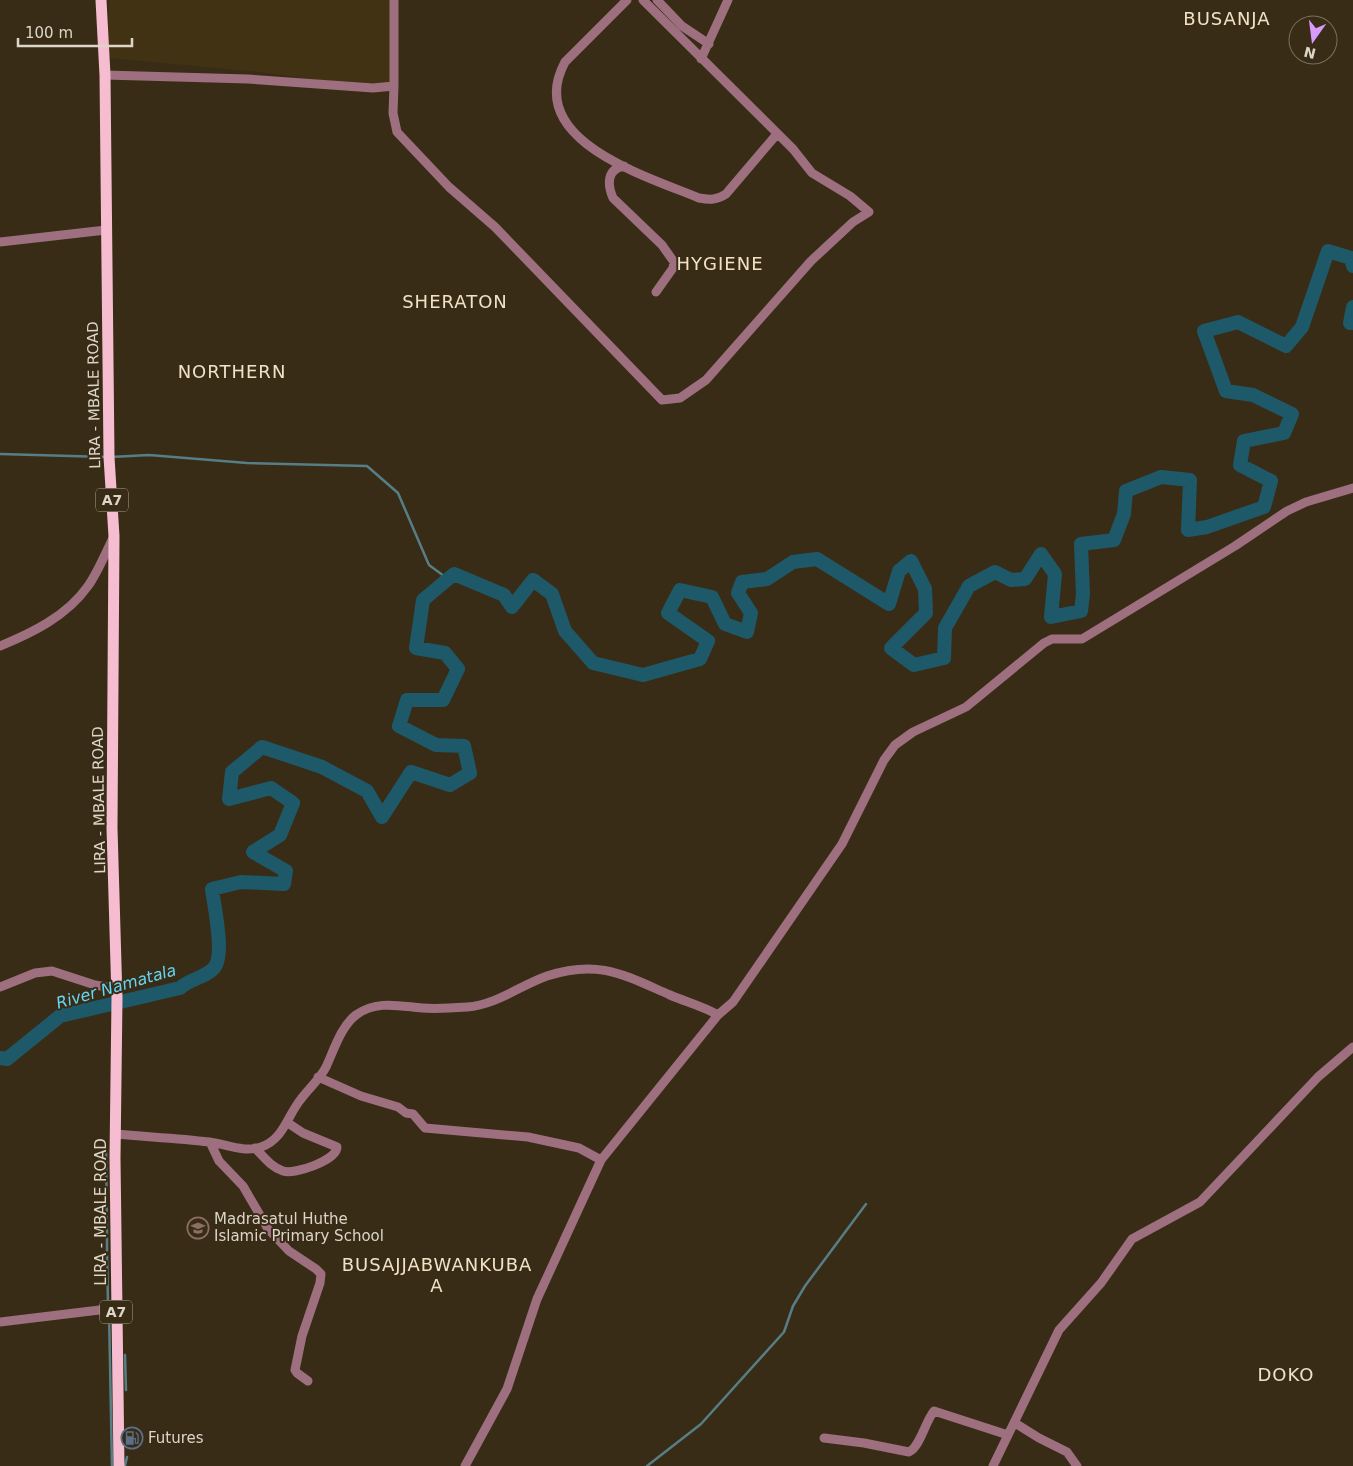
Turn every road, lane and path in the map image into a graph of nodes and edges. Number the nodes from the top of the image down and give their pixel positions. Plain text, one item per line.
1 (101, 0) edge
2 (394, 0) edge
3 (627, 0) edge
4 (643, 0) edge
5 (657, 0) edge
6 (728, 0) edge
7 (709, 44) junction
8 (702, 59) junction
9 (105, 75) junction
10 (394, 86) junction
11 (777, 134) junction
12 (624, 166) junction
13 (106, 230) junction
14 (0, 242) edge
15 (656, 292) dead end
16 (1353, 488) edge
17 (114, 536) junction
18 (0, 646) edge
19 (0, 986) edge
20 (117, 994) junction
21 (718, 1015) junction
22 (1353, 1047) edge
23 (318, 1077) junction
24 (288, 1123) junction
25 (116, 1134) junction
26 (210, 1142) junction
27 (255, 1148) junction
28 (602, 1160) junction
29 (116, 1308) junction
30 (0, 1322) edge
31 (308, 1381) dead end
32 (1015, 1423) junction
33 (1008, 1435) junction
34 (824, 1438) dead end
35 (119, 1466) edge
36 (465, 1466) edge
37 (993, 1466) edge
38 (1077, 1466) edge

1 - 9 main road, LIRA - MBALE ROAD / A7
2 - 10 street
3 - 12 street
4 - 8 street
5 - 7 street
6 - 7 street
7 - 8 street
8 - 11 street
9 - 10 street
9 - 13 main road, LIRA - MBALE ROAD / A7
10 - 11 street
11 - 12 street
12 - 15 street
13 - 14 street
13 - 17 main road, LIRA - MBALE ROAD / A7
16 - 21 street
17 - 18 street
17 - 20 main road, LIRA - MBALE ROAD / A7
19 - 20 street
20 - 25 main road, LIRA - MBALE ROAD / A7
21 - 23 street
21 - 28 street
22 - 32 street
23 - 24 street
23 - 28 street
24 - 27 street
24 - 27 street
25 - 26 street
25 - 29 main road, LIRA - MBALE ROAD / A7
26 - 27 street
26 - 31 street
28 - 36 street
29 - 30 street
29 - 35 main road, LIRA - MBALE ROAD / A7
32 - 33 street
32 - 38 street
33 - 34 street
33 - 37 street

